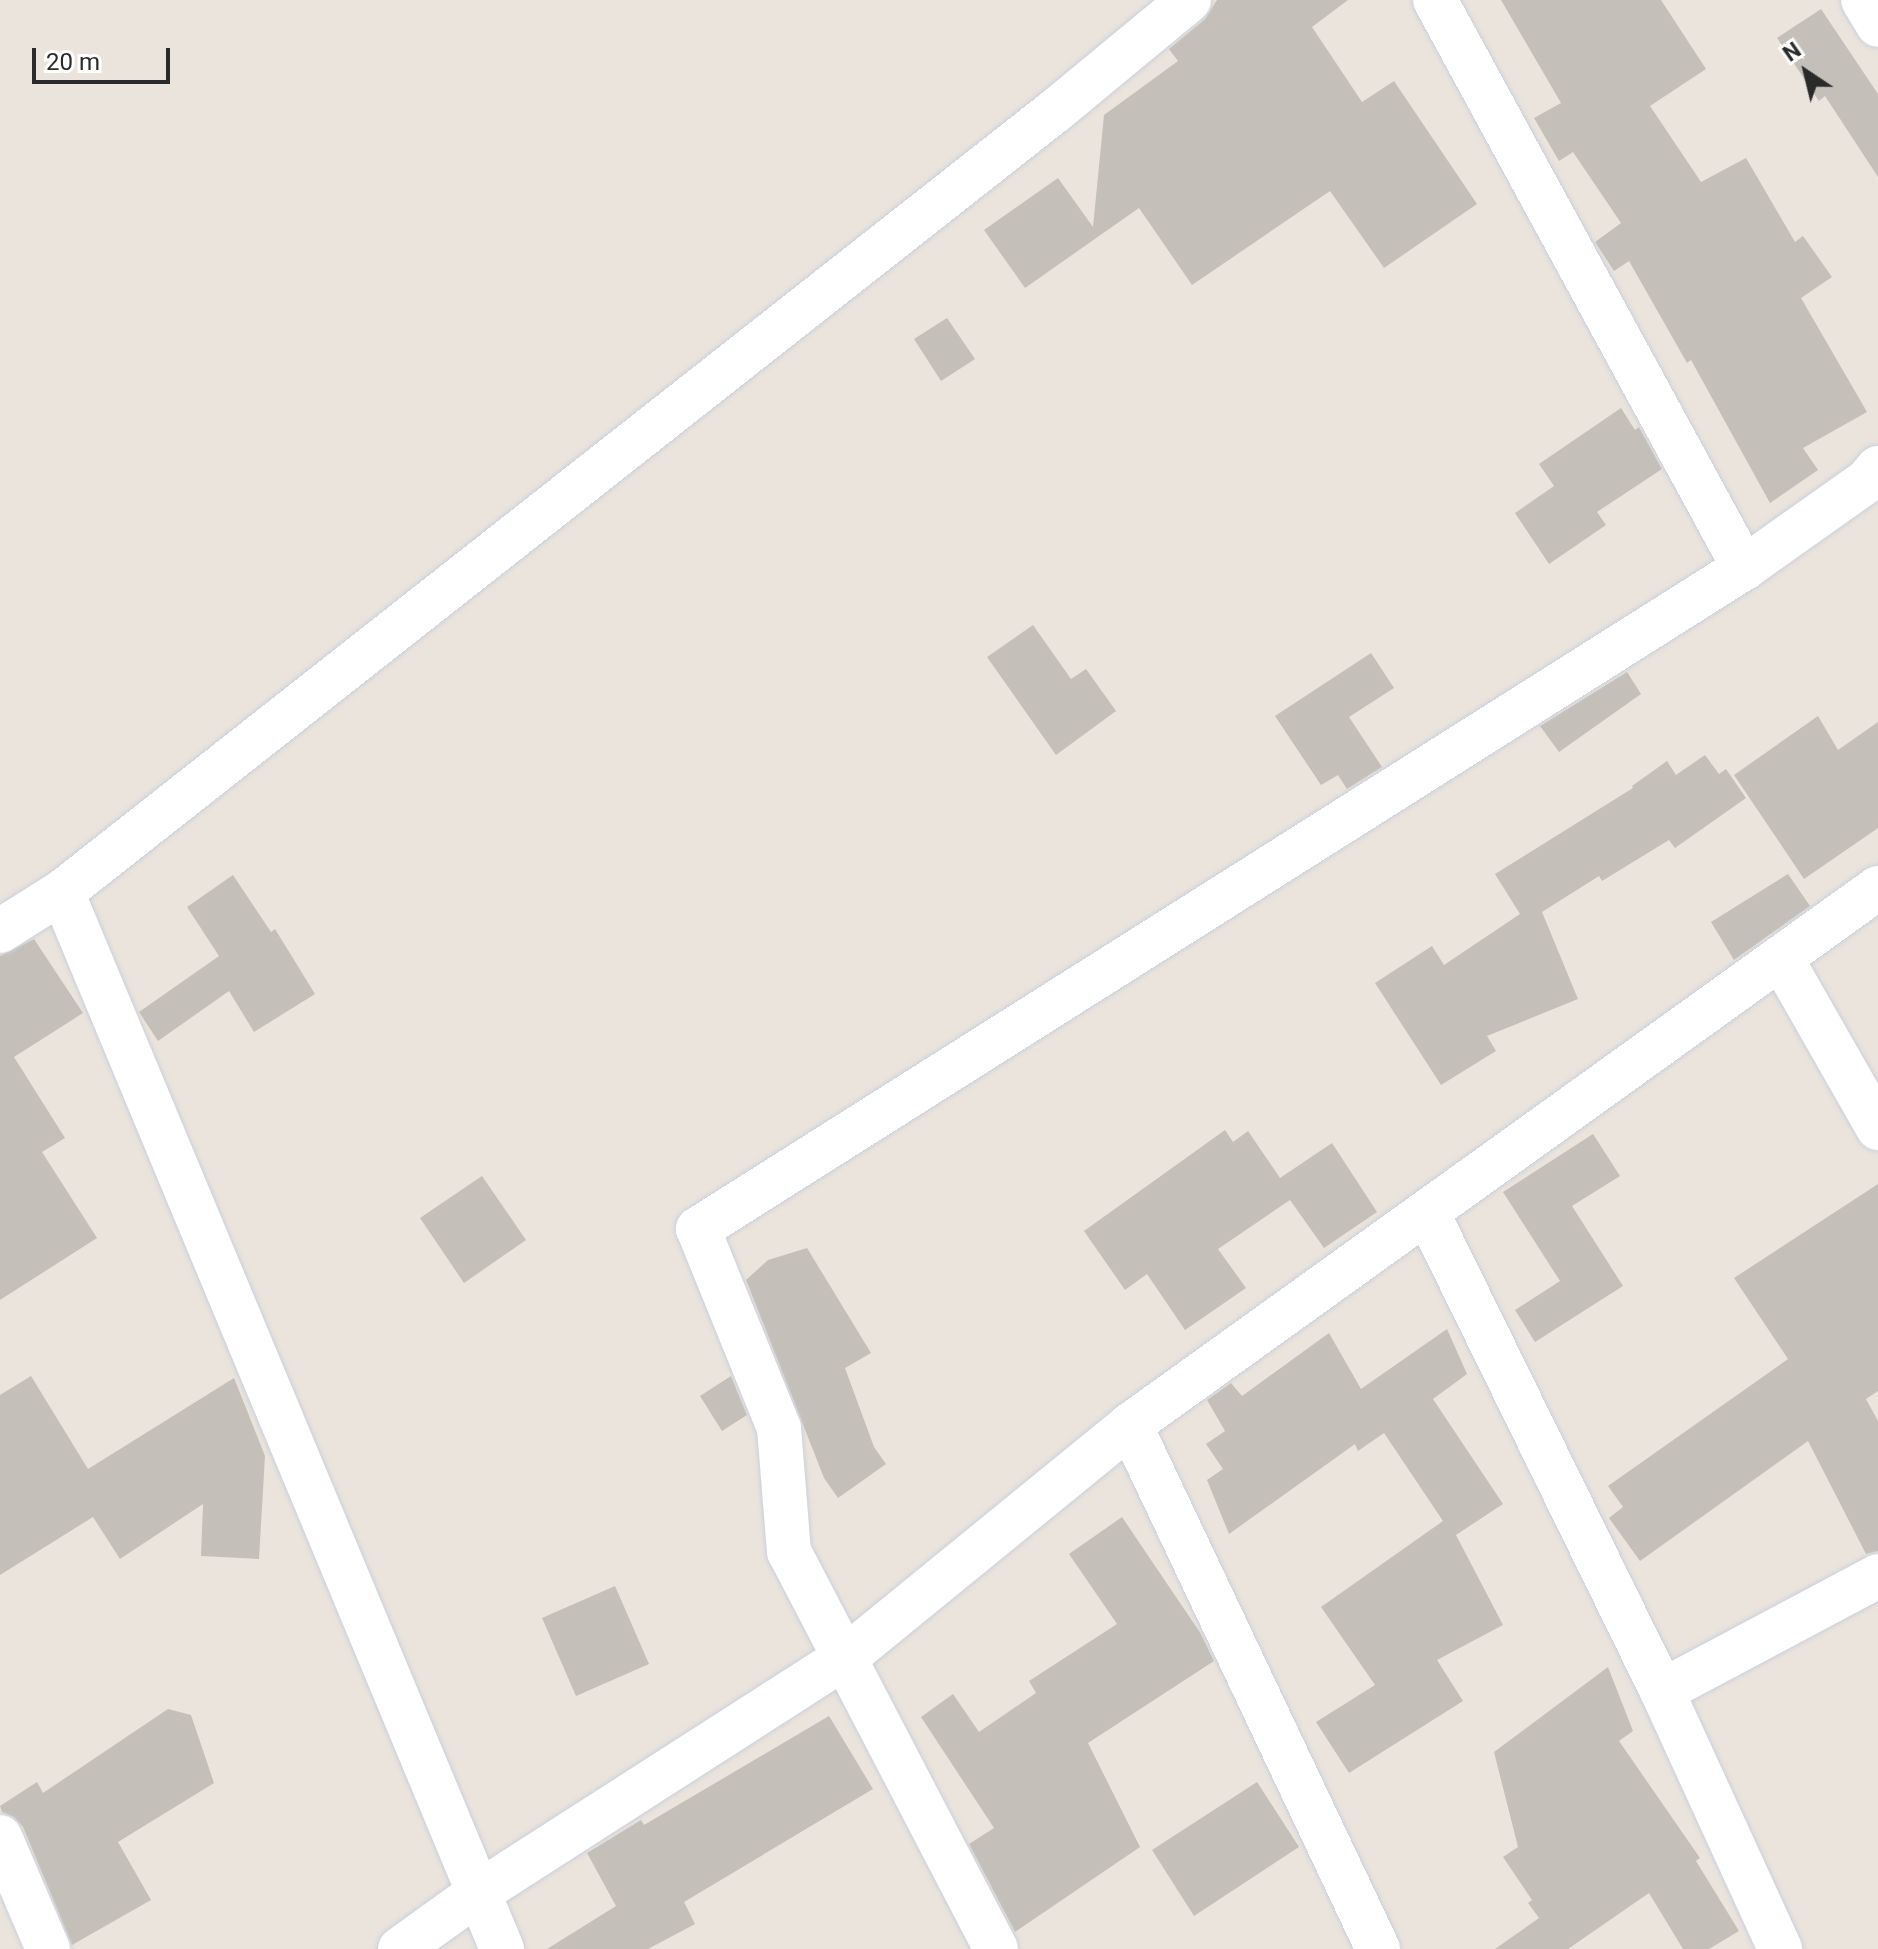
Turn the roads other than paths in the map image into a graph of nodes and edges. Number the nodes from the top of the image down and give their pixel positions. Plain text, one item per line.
1 (1189, 0) edge
2 (1435, 0) edge
3 (1863, 0) edge
4 (1878, 25) edge
5 (1874, 481) edge
6 (1744, 568) junction
7 (1878, 888) edge
8 (62, 892) junction
9 (0, 931) edge
10 (1781, 958) junction
11 (1878, 1128) edge
12 (1427, 1212) junction
13 (1130, 1425) junction
14 (1878, 1576) edge
15 (846, 1657) junction
16 (1662, 1691) junction
17 (0, 1837) edge
18 (478, 1893) junction
19 (48, 1949) edge
20 (400, 1949) edge
21 (502, 1949) edge
22 (996, 1949) edge
23 (1378, 1949) edge
24 (1780, 1949) edge

1 - 8 street
2 - 6 street
3 - 4 street
5 - 6 street
6 - 15 street
7 - 10 street
8 - 9 street
8 - 18 street
10 - 11 street
10 - 12 street
12 - 13 street
12 - 16 street
13 - 15 street
13 - 23 street
14 - 16 street
15 - 18 street
15 - 22 street
16 - 24 street
17 - 19 street
18 - 20 street
18 - 21 street

